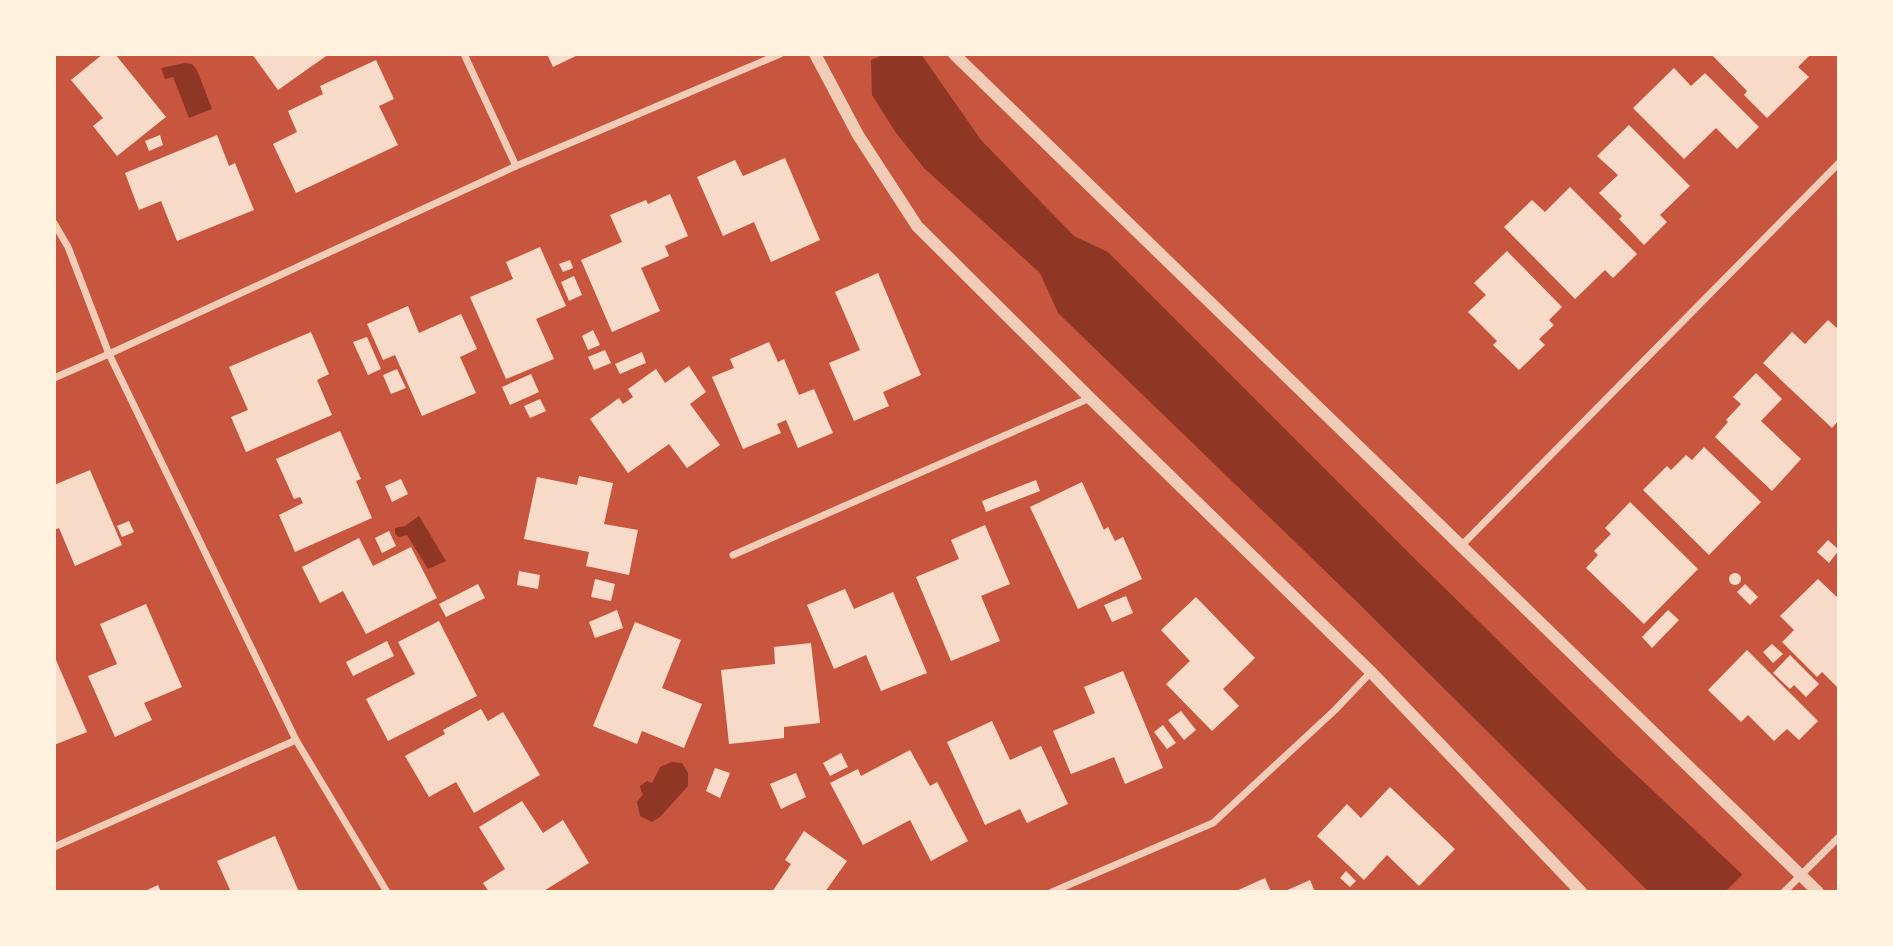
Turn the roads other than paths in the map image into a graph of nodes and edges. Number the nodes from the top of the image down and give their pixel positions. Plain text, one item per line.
1 (464, 54) edge
2 (780, 54) edge
3 (815, 54) edge
4 (954, 54) edge
5 (1839, 163) edge
6 (516, 166) junction
7 (54, 223) edge
8 (109, 354) junction
9 (54, 378) edge
10 (1090, 398) junction
11 (1461, 546) junction
12 (733, 555) dead end
13 (1371, 672) junction
14 (296, 740) junction
15 (1839, 837) edge
16 (54, 847) edge
17 (1800, 875) junction
18 (387, 892) edge
19 (1052, 892) edge
20 (1581, 892) edge
21 (1784, 892) edge
22 (1818, 892) edge

1 - 6 street
2 - 6 street
3 - 10 street
4 - 11 street
5 - 11 street
6 - 8 street
7 - 8 street
8 - 9 street
8 - 14 street
10 - 12 street
10 - 13 street
11 - 17 street
13 - 19 street
13 - 20 street
14 - 16 street
14 - 18 street
15 - 17 street
17 - 21 street
17 - 22 street

